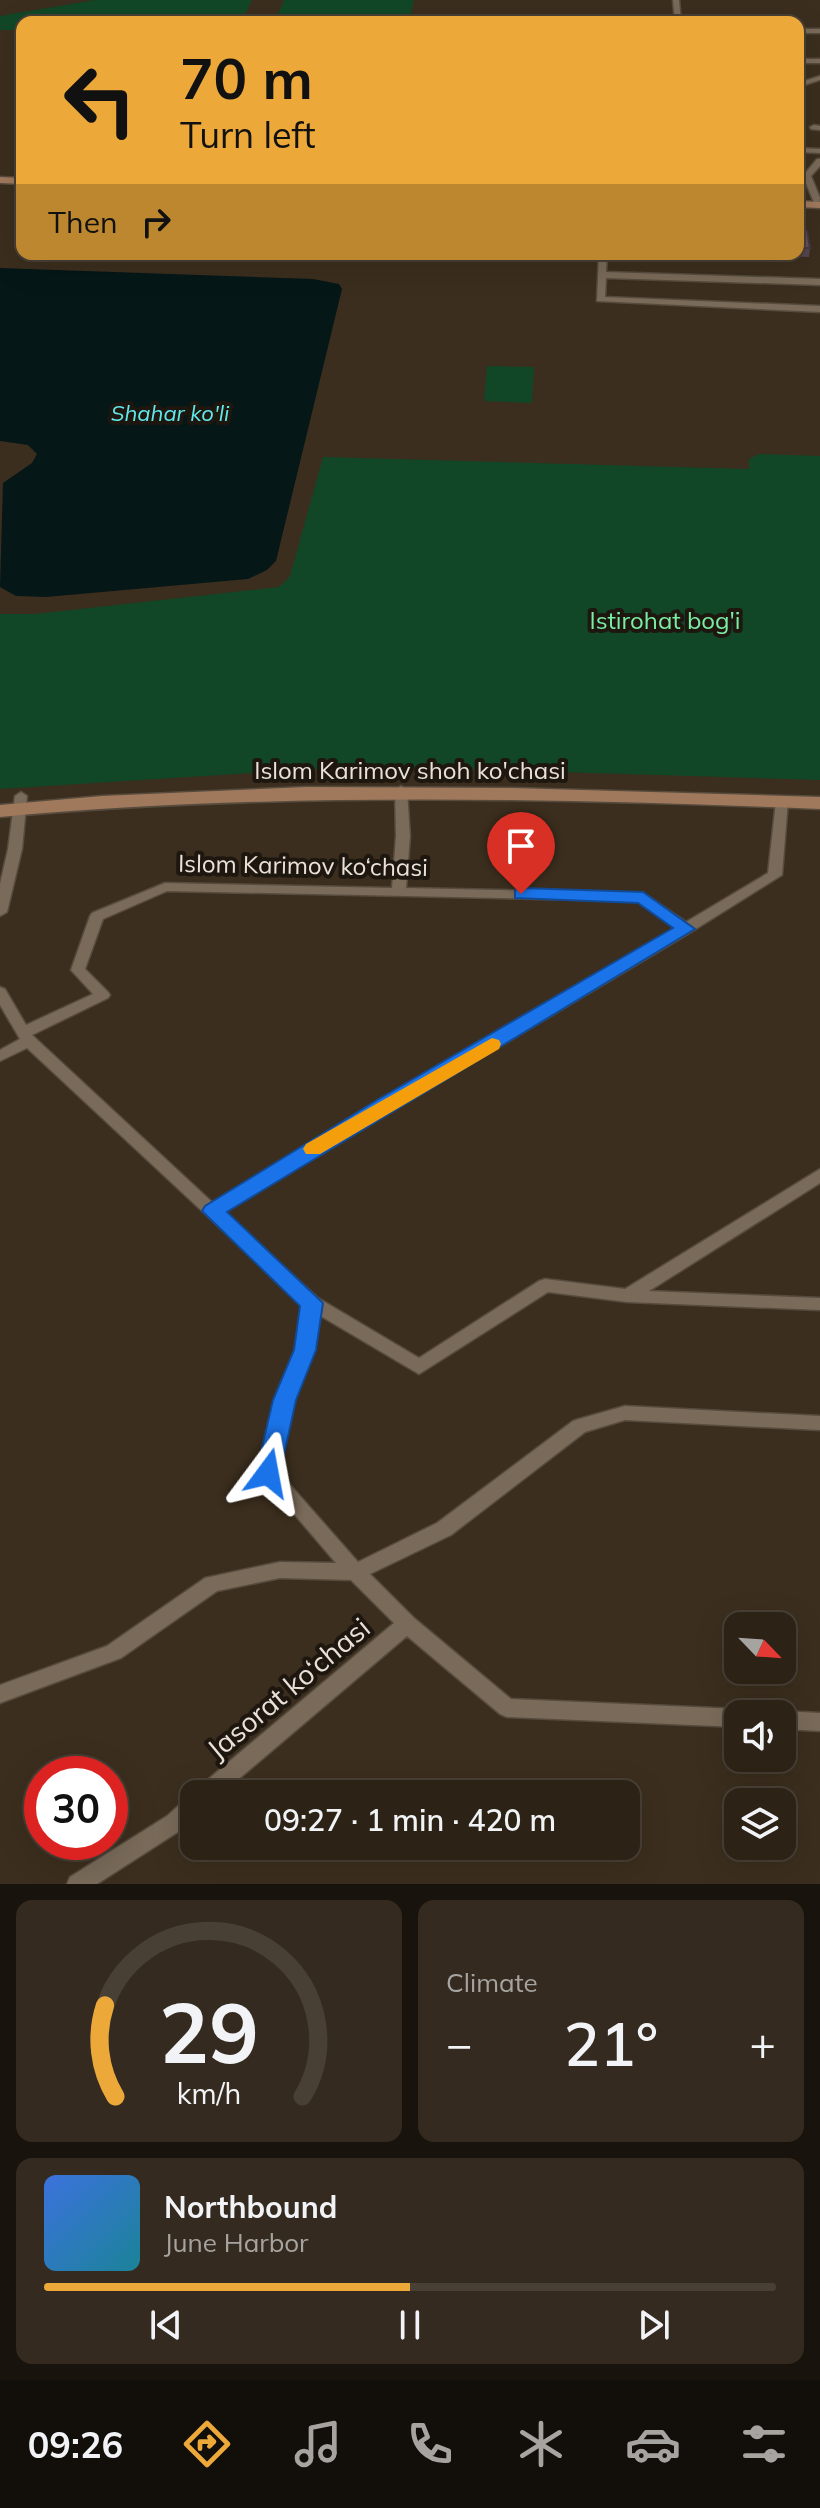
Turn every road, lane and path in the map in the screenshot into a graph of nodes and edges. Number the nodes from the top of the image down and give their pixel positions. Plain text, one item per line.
1 (820, 161) edge
2 (819, 203) edge
3 (603, 260) edge
4 (604, 275) junction
5 (820, 282) edge
6 (729, 305) junction
7 (820, 309) edge
8 (820, 315) edge
9 (820, 789) edge
10 (401, 790) junction
11 (0, 798) edge
12 (782, 801) junction
13 (20, 802) junction
14 (820, 803) edge
15 (0, 811) edge
16 (399, 890) junction
17 (0, 912) edge
18 (686, 929) junction
19 (0, 992) edge
20 (26, 1037) junction
21 (0, 1056) edge
22 (820, 1175) edge
23 (212, 1211) junction
24 (627, 1296) junction
25 (312, 1303) junction
26 (820, 1304) edge
27 (820, 1423) edge
28 (355, 1572) junction
29 (407, 1624) junction
30 (0, 1694) edge
31 (724, 1717) edge
32 (796, 1721) edge
33 (820, 1722) edge
34 (223, 1780) edge
35 (180, 1818) edge
36 (78, 1884) edge

1 - 2 street
3 - 4 street
4 - 5 street
4 - 6 street
6 - 7 street
6 - 8 street
9 - 13 main road, Islom Karimov shoh ko'chasi
10 - 12 main road, Islom Karimov shoh ko'chasi
10 - 13 main road, Islom Karimov shoh ko'chasi
10 - 16 street
11 - 13 main road, Islom Karimov shoh ko'chasi
12 - 14 main road, Islom Karimov shoh ko'chasi
12 - 18 street
13 - 15 main road, Islom Karimov shoh ko'chasi
13 - 17 street
16 - 18 street, Islom Karimov ko‘chasi
16 - 20 street, Islom Karimov ko‘chasi
18 - 23 street
19 - 20 street
20 - 21 street
20 - 23 street
22 - 24 street
23 - 25 street
24 - 25 street
24 - 26 street
25 - 28 street
27 - 28 street
28 - 29 street
28 - 30 street
29 - 31 street
29 - 34 street, Jasorat ko‘chasi
32 - 33 street
35 - 36 street

